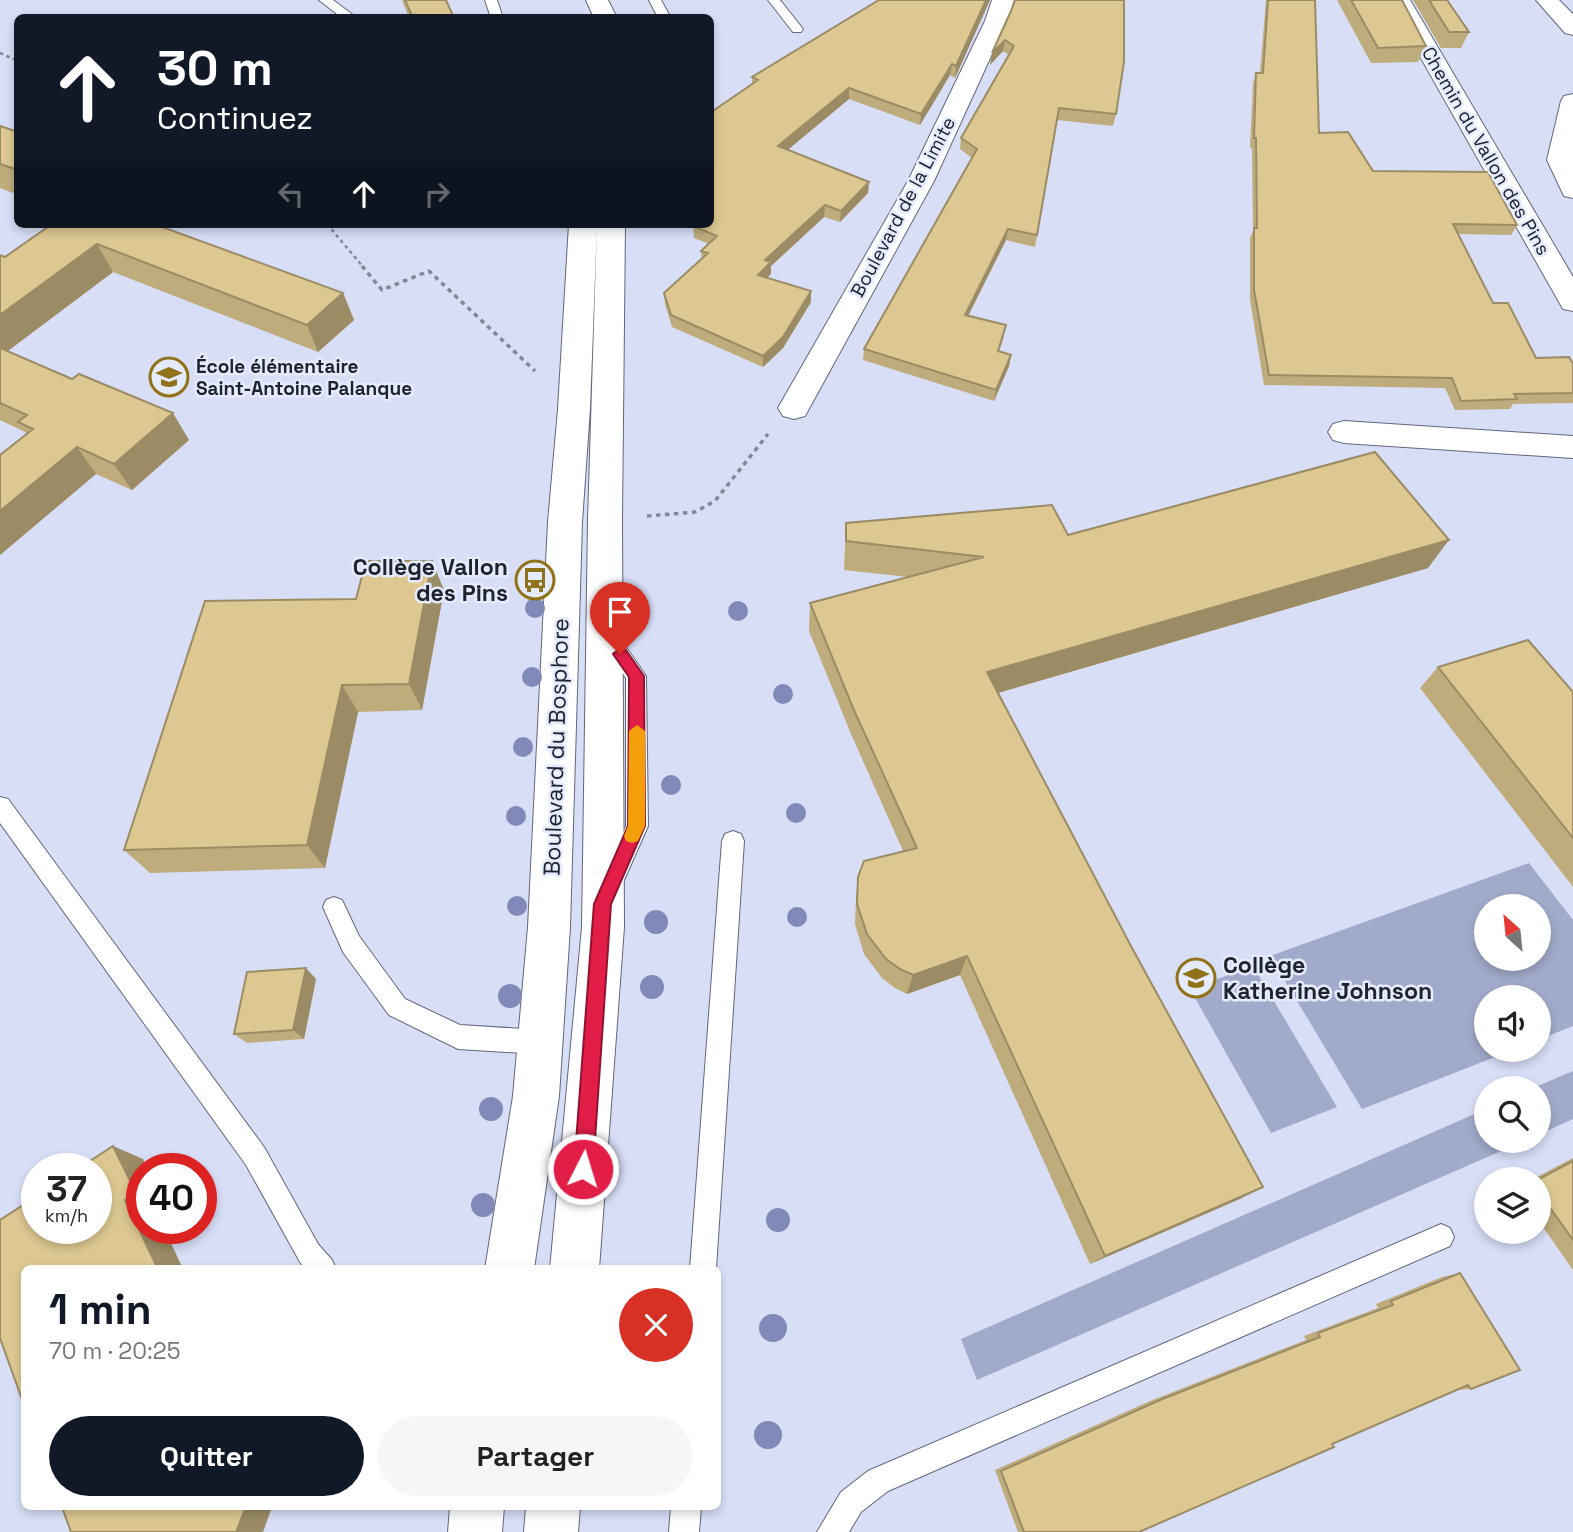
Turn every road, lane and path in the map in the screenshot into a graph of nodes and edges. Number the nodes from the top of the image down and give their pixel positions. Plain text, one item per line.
1 (325, 0) edge
2 (774, 0) edge
3 (1003, 0) edge
4 (1399, 0) edge
5 (1547, 0) edge
6 (345, 14) edge
7 (1573, 28) edge
8 (797, 29) dead end
9 (1573, 101) edge
10 (1573, 190) edge
11 (330, 228) edge
12 (583, 228) edge
13 (611, 228) edge
14 (1571, 295) edge
15 (794, 408) joint
16 (574, 409) junction
17 (1344, 432) dead end
18 (1573, 447) edge
19 (605, 520) junction
20 (0, 806) edge
21 (733, 841) dead end
22 (334, 907) dead end
23 (540, 1042) junction
24 (1441, 1237) dead end
25 (320, 1265) edge
26 (510, 1265) edge
27 (574, 1265) edge
28 (703, 1265) edge
29 (477, 1510) edge
30 (554, 1510) edge
31 (686, 1510) edge
32 (475, 1532) edge
33 (551, 1532) edge
34 (684, 1532) edge
35 (832, 1532) edge

1 - 6 lane
2 - 8 lane
3 - 15 street, Boulevard de la Limite
4 - 14 street, Chemin du Vallon des Pins
5 - 7 street
9 - 10 street
11 - 16 path
12 - 16 street, Boulevard du Bosphore
13 - 19 street, Boulevard du Bosphore
15 - 19 path
16 - 23 street, Boulevard du Bosphore
17 - 18 street
19 - 27 street, Boulevard du Bosphore
20 - 25 lane
21 - 28 lane
22 - 23 lane
23 - 26 street, Boulevard du Bosphore
24 - 35 lane
29 - 32 street
30 - 33 street
31 - 34 lane

